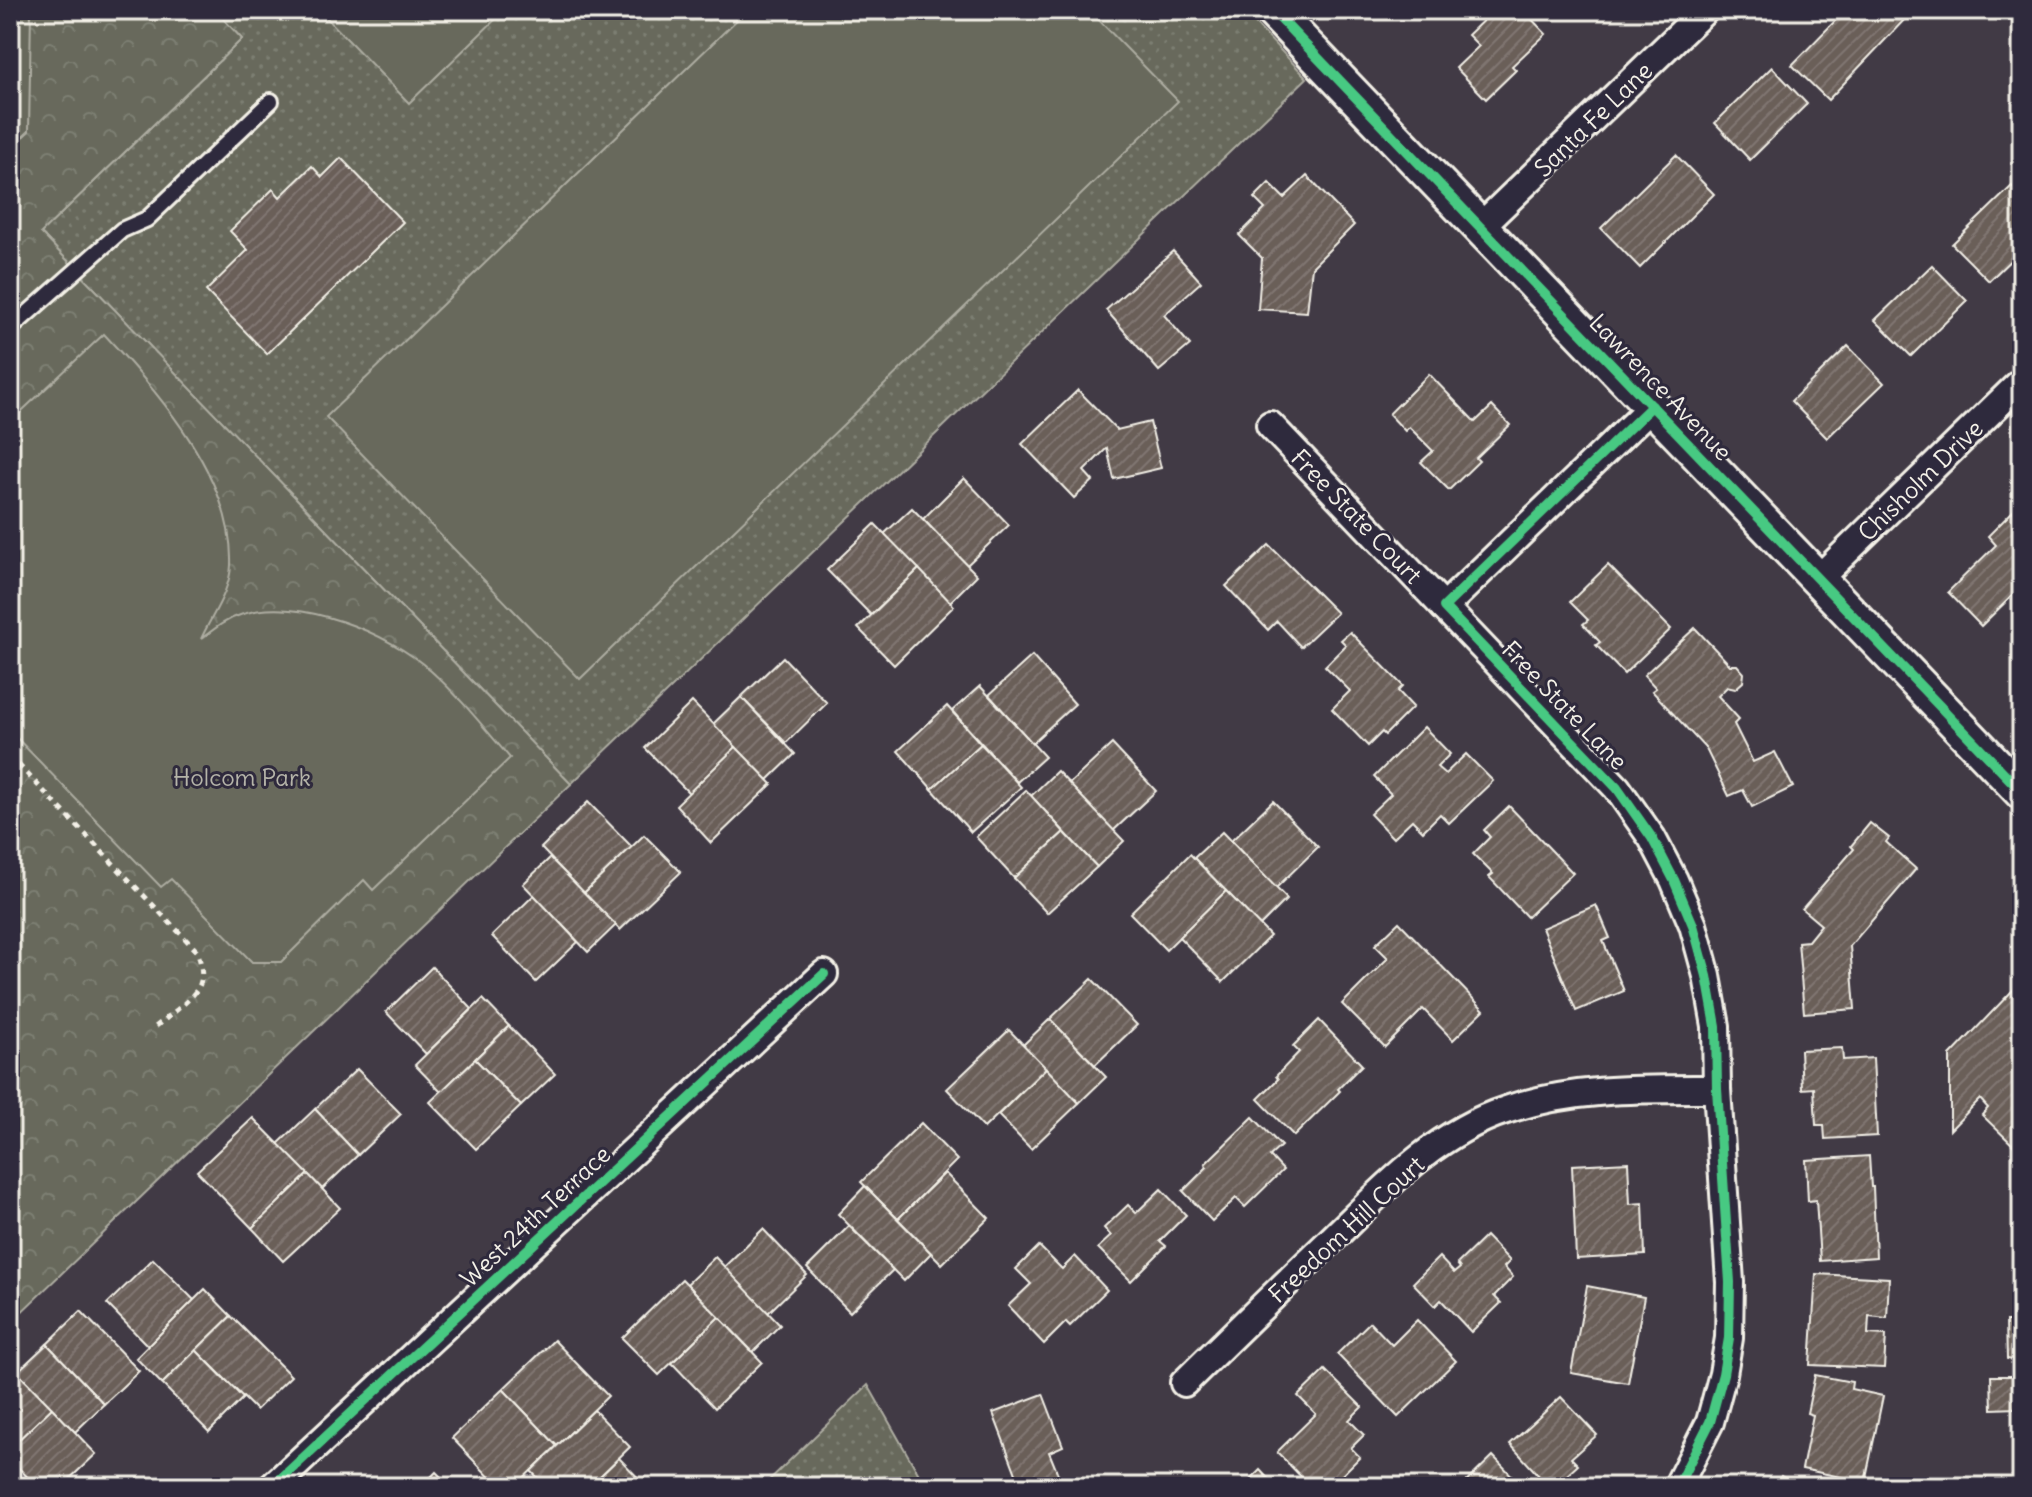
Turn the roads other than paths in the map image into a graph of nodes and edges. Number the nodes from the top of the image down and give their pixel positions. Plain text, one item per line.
1 (1272, 10) edge
2 (1705, 10) edge
3 (271, 101) dead end
4 (1480, 227) junction
5 (10, 329) edge
6 (2022, 381) edge
7 (1652, 406) junction
8 (1270, 425) dead end
9 (1818, 579) junction
10 (1444, 607) junction
11 (2022, 792) edge
12 (824, 974) dead end
13 (1717, 1089) junction
14 (1184, 1383) dead end
15 (272, 1487) edge
16 (1677, 1487) edge

1 - 4 street, Lawrence Avenue
2 - 4 street, Santa Fe Lane
3 - 5 lane
4 - 7 street, Lawrence Avenue
6 - 9 street, Chisholm Drive
7 - 9 street, Lawrence Avenue
7 - 10 street
8 - 10 street, Free State Court
9 - 11 street, Lawrence Avenue
10 - 13 street, Free State Lane
12 - 15 street, West 24th Terrace
13 - 14 street, Freedom Hill Court
13 - 16 street, Free State Lane

